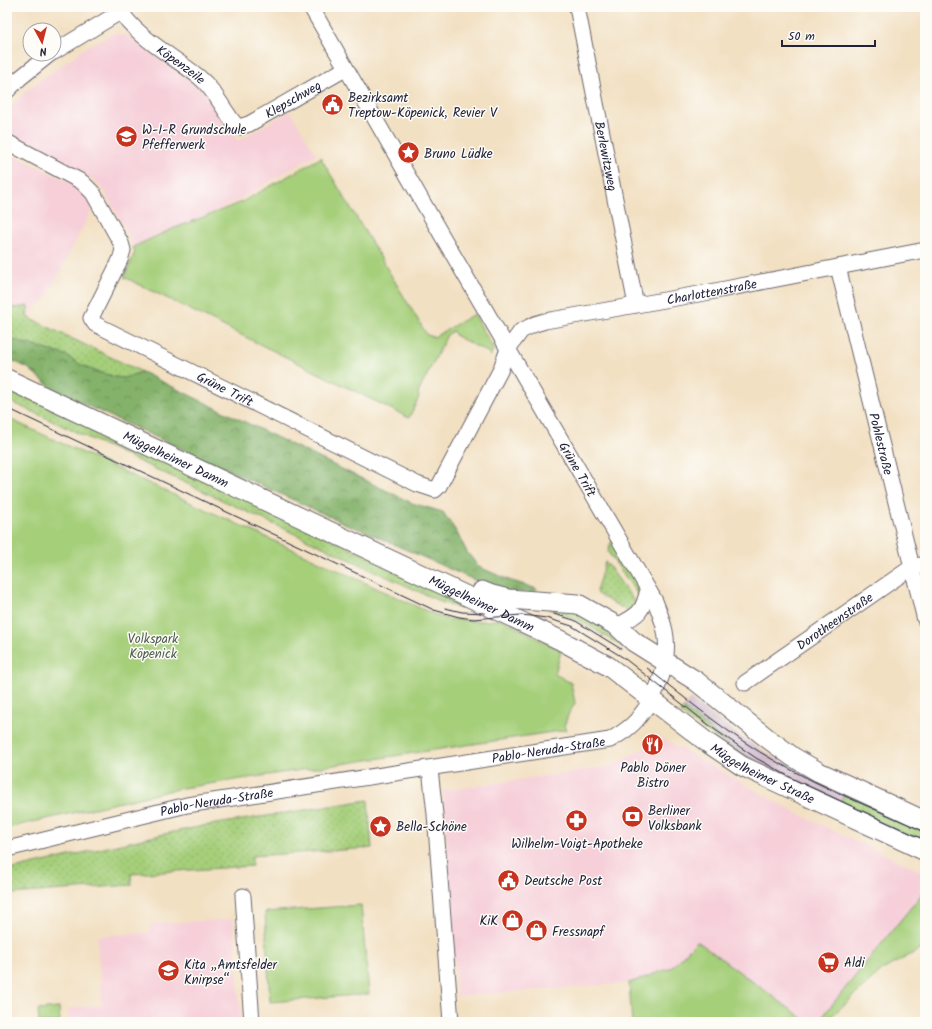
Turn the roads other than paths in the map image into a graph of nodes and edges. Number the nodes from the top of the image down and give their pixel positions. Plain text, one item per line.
1 (311, 7) edge
2 (577, 7) edge
3 (119, 9) edge
4 (62, 47) edge
5 (40, 62) edge
6 (345, 69) junction
7 (7, 91) edge
8 (239, 127) joint
9 (7, 142) edge
10 (925, 250) edge
11 (838, 267) junction
12 (636, 305) junction
13 (508, 348) junction
14 (7, 379) edge
15 (345, 538) junction
16 (918, 565) edge
17 (648, 589) junction
18 (925, 620) edge
19 (617, 626) junction
20 (634, 642) joint
21 (665, 661) junction
22 (616, 672) joint
23 (745, 683) dead end
24 (651, 699) junction
25 (430, 769) junction
26 (925, 821) edge
27 (7, 849) edge
28 (925, 850) edge
29 (243, 896) dead end
30 (252, 1022) edge
31 (451, 1022) edge

1 - 6 street, Grüne Trift
2 - 12 street, Berlewitzweg
3 - 4 street
3 - 8 street, Köpenzeile
5 - 7 street
6 - 8 street, Klepschweg
6 - 13 street, Grüne Trift
9 - 13 street, Grüne Trift
10 - 11 street, Charlottenstraße
11 - 12 street, Charlottenstraße
11 - 16 street, Pohlestraße
12 - 13 street, Charlottenstraße
13 - 17 street, Grüne Trift
14 - 15 main road, Müggelheimer Damm
15 - 19 main road, Müggelheimer Damm
15 - 22 main road, Müggelheimer Damm
16 - 18 street, Pohlestraße
16 - 23 street, Dorotheenstraße
17 - 19 street
17 - 21 street, Grüne Trift
19 - 20 main road, Müggelheimer Damm
20 - 21 main road, Müggelheimer Straße
21 - 24 street, Pablo-Neruda-Straße
21 - 26 main road, Müggelheimer Straße
22 - 24 main road, Müggelheimer Straße
24 - 25 street, Pablo-Neruda-Straße
24 - 28 main road, Müggelheimer Straße
25 - 27 street, Pablo-Neruda-Straße
25 - 31 street
29 - 30 street

